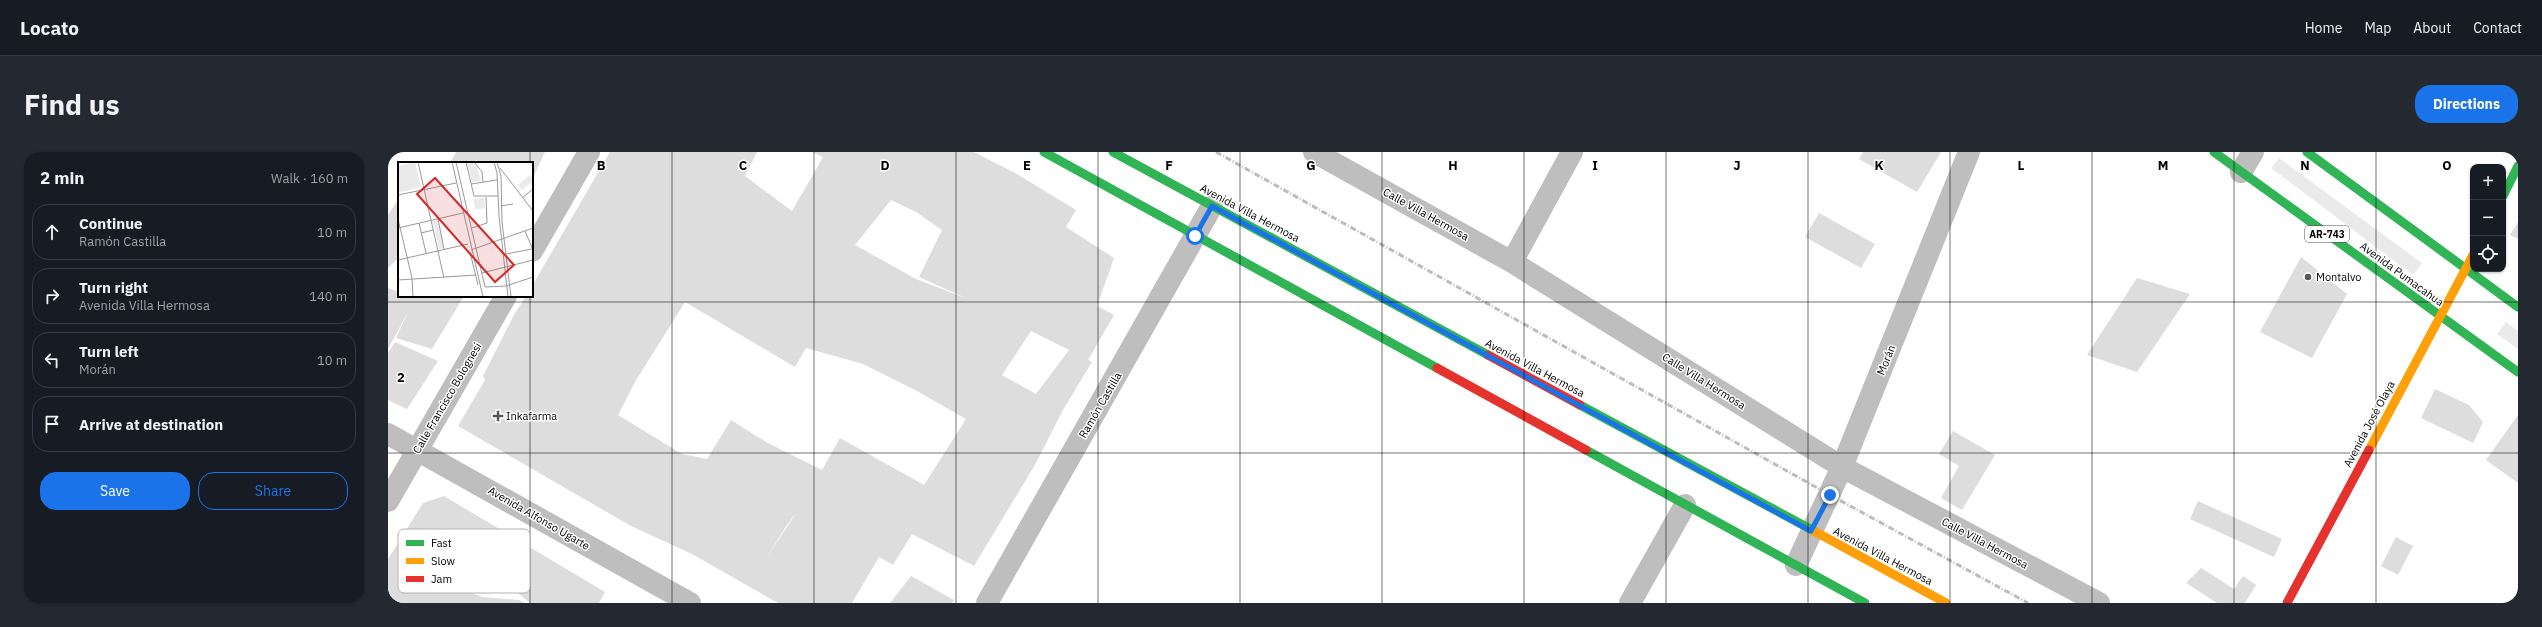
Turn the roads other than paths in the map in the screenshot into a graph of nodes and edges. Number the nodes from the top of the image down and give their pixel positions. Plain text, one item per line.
1 (589, 152) edge
2 (1044, 152) edge
3 (1113, 152) edge
4 (1314, 152) edge
5 (1572, 152) edge
6 (1969, 152) edge
7 (2214, 152) edge
8 (2253, 152) edge
9 (2307, 152) edge
10 (2518, 166) edge
11 (2241, 172) junction
12 (2506, 190) edge
13 (1212, 206) junction
14 (1195, 236) junction
15 (533, 249) edge
16 (2470, 261) edge
17 (1512, 262) junction
18 (2466, 270) junction
19 (505, 297) edge
20 (2518, 307) edge
21 (2440, 316) junction
22 (2518, 372) edge
23 (388, 434) edge
24 (418, 449) junction
25 (1842, 467) junction
26 (388, 501) edge
27 (1685, 505) junction
28 (1811, 531) junction
29 (1796, 565) junction
30 (690, 603) edge
31 (987, 603) edge
32 (1630, 603) edge
33 (1865, 603) edge
34 (1946, 603) edge
35 (2099, 603) edge
36 (2287, 603) edge

1 - 15 street
2 - 14 main road
3 - 13 main road, Avenida Villa Hermosa
4 - 17 street, Calle Villa Hermosa
5 - 17 street
6 - 25 street, Morán
7 - 11 main road, Avenida Pumacahua / AR-743
8 - 11 street
9 - 18 main road
10 - 12 main road
11 - 21 main road, Avenida Pumacahua / AR-743
13 - 14 street, Ramón Castilla
13 - 28 main road, Avenida Villa Hermosa
14 - 27 main road
14 - 31 street, Ramón Castilla
16 - 18 main road, Avenida José Olaya
17 - 25 street, Calle Villa Hermosa
18 - 20 main road
18 - 21 main road, Avenida José Olaya
19 - 24 street, Calle Francisco Bolognesi
21 - 22 main road, Avenida Pumacahua / AR-743
21 - 36 main road, Avenida José Olaya
23 - 24 street, Avenida Alfonso Ugarte
24 - 26 street, Calle Francisco Bolognesi
24 - 30 street, Avenida Alfonso Ugarte
25 - 28 street, Morán
25 - 35 street, Calle Villa Hermosa
27 - 29 main road
27 - 32 street
28 - 29 street, Morán
28 - 34 main road, Avenida Villa Hermosa
29 - 33 main road

